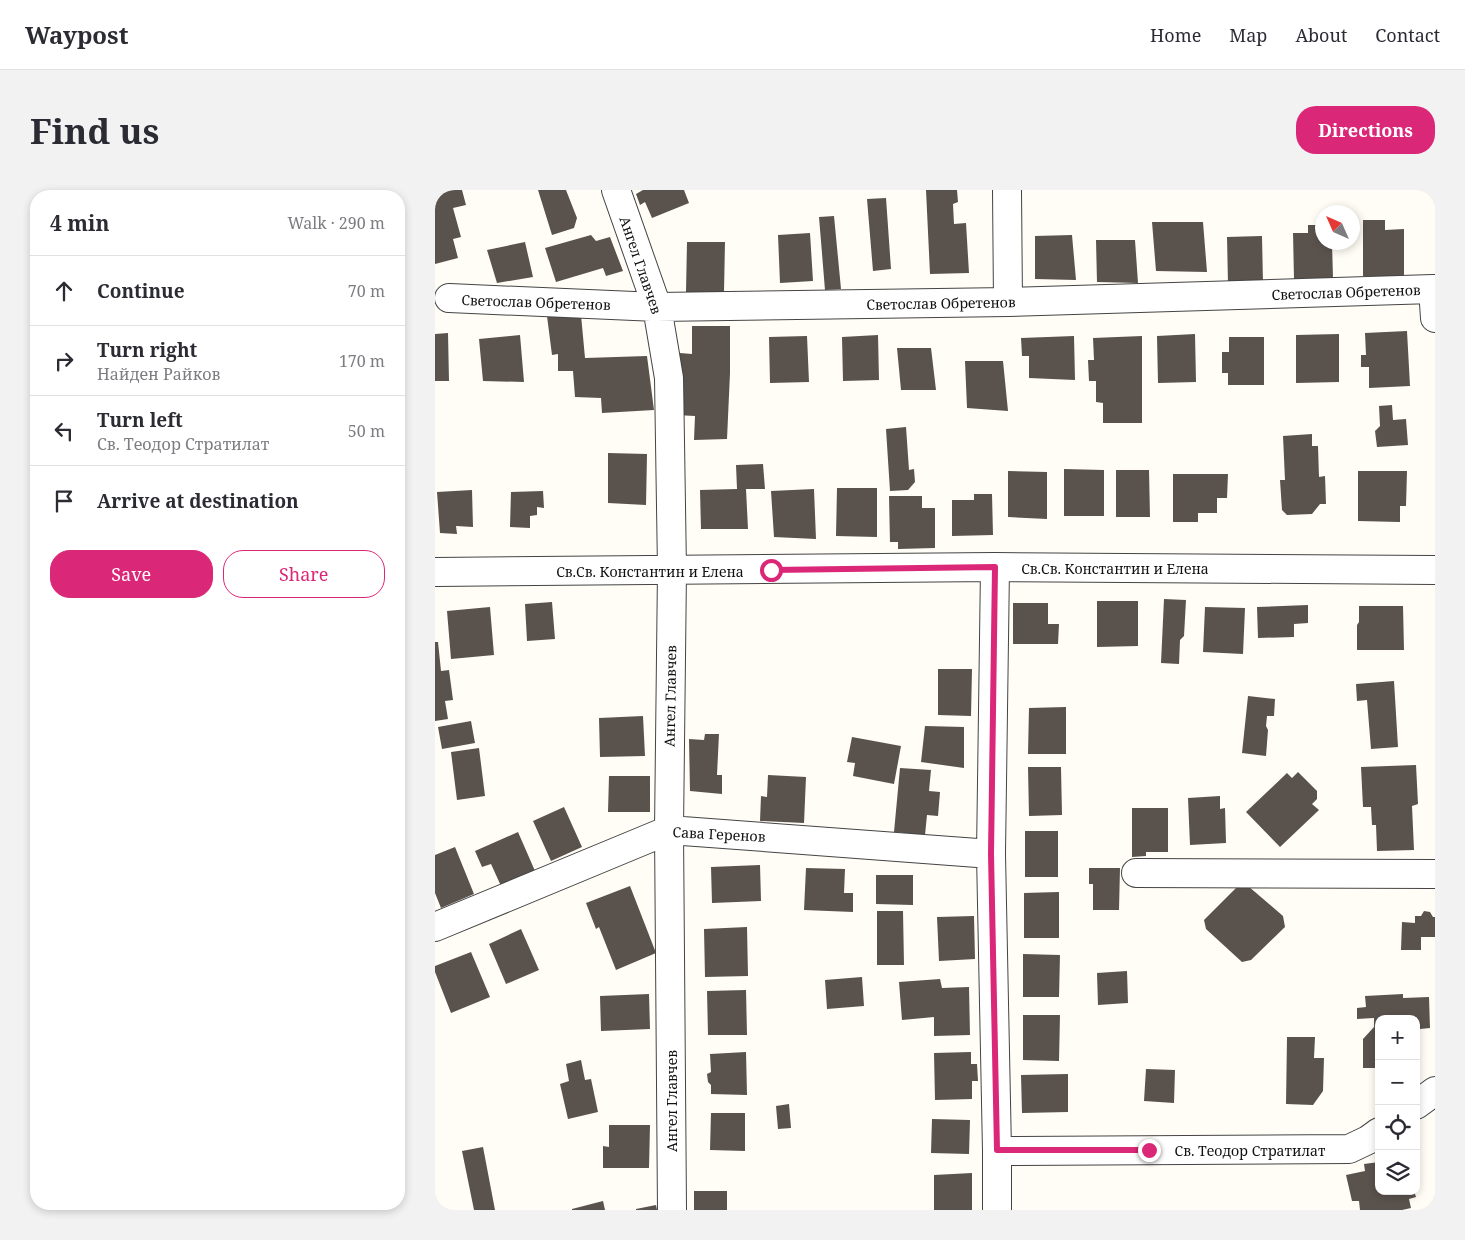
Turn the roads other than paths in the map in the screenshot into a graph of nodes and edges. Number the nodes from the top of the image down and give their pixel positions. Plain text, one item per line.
1 (616, 190) edge
2 (1007, 190) edge
3 (449, 298) dead end
4 (1008, 302) junction
5 (657, 307) junction
6 (1435, 318) edge
7 (995, 567) junction
8 (672, 570) junction
9 (1435, 570) edge
10 (435, 572) edge
11 (669, 830) junction
12 (991, 854) junction
13 (1136, 874) dead end
14 (1435, 874) edge
15 (435, 927) edge
16 (1435, 1091) edge
17 (1420, 1102) edge
18 (1375, 1135) edge
19 (997, 1150) junction
20 (672, 1210) edge
21 (997, 1210) edge

1 - 5 street, Ангел Главчев
2 - 4 street
3 - 5 street, Светослав Обретенов
4 - 5 street, Светослав Обретенов
4 - 6 street, Светослав Обретенов
5 - 8 street, Ангел Главчев
7 - 8 street, Св.Св. Константин и Елена
7 - 9 street, Св.Св. Константин и Елена
7 - 12 street
8 - 10 street, Св.Св. Константин и Елена
8 - 11 street, Ангел Главчев
11 - 12 street, Сава Геренов
11 - 15 street, Сава Геренов
11 - 20 street, Ангел Главчев
12 - 19 street
13 - 14 street
16 - 17 street
18 - 19 street, Св. Теодор Стратилат
19 - 21 street

